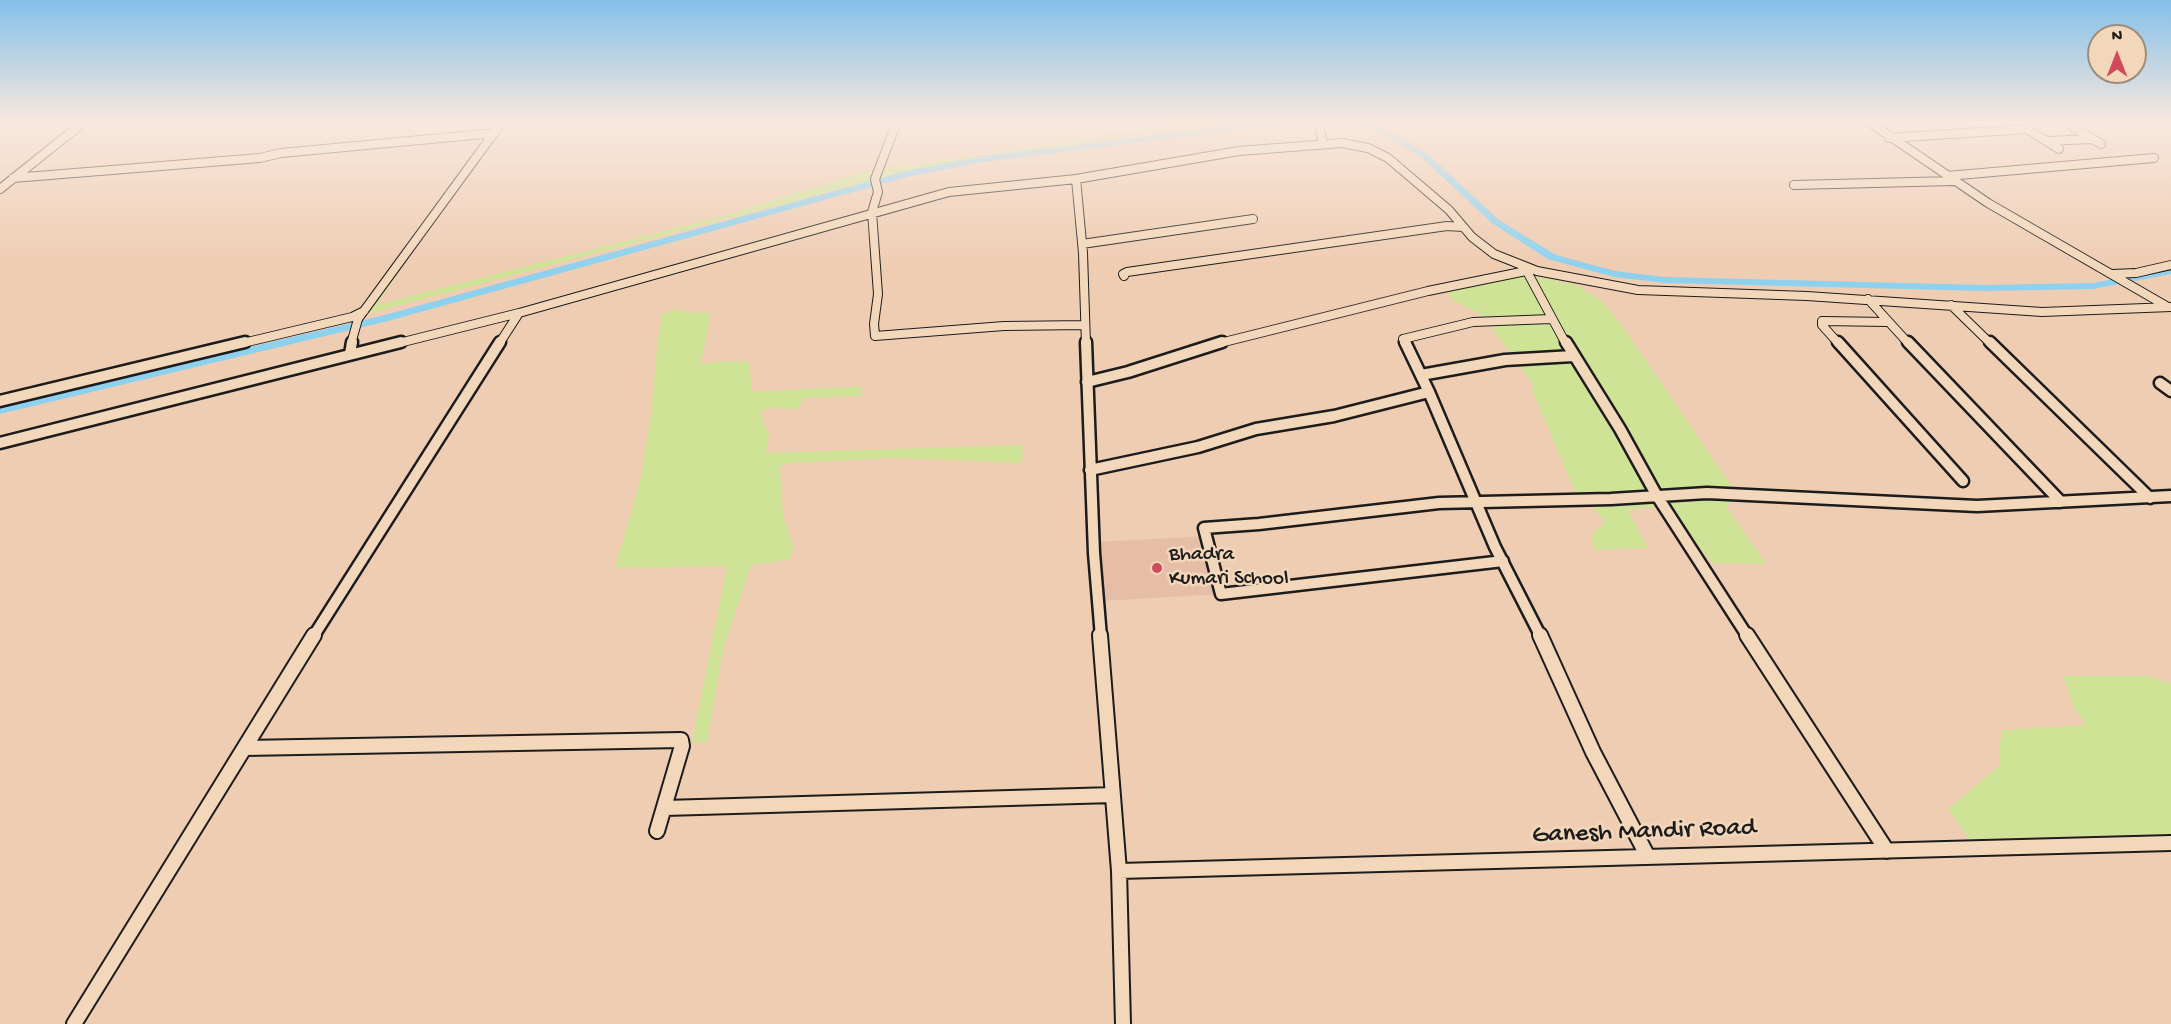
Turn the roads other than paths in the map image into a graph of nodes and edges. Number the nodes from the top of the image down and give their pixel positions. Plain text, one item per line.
1 (23, 170) edge
2 (114, 170) edge
3 (468, 170) edge
4 (879, 170) edge
5 (1130, 170) edge
6 (1402, 170) edge
7 (1938, 170) edge
8 (2018, 170) edge
9 (1947, 176) junction
10 (13, 178) junction
11 (1076, 179) junction
12 (1954, 181) junction
13 (1794, 185) dead end
14 (0, 189) edge
15 (872, 212) junction
16 (1253, 219) dead end
17 (1463, 227) junction
18 (1082, 244) junction
19 (2171, 265) edge
20 (1525, 268) junction
21 (2114, 275) junction
22 (1124, 276) dead end
23 (1868, 299) junction
24 (1952, 305) junction
25 (2171, 308) edge
26 (519, 313) junction
27 (361, 315) junction
28 (1551, 319) junction
29 (1887, 322) junction
30 (1085, 325) junction
31 (350, 354) junction
32 (1573, 356) junction
33 (1421, 375) junction
34 (1087, 382) junction
35 (2160, 383) dead end
36 (2171, 391) edge
37 (1429, 392) junction
38 (0, 401) edge
39 (0, 442) edge
40 (1090, 470) junction
41 (1963, 481) dead end
42 (1657, 496) junction
43 (2171, 496) edge
44 (2150, 498) junction
45 (1474, 502) junction
46 (2061, 502) junction
47 (1503, 561) junction
48 (245, 747) junction
49 (1113, 795) junction
50 (665, 808) junction
51 (657, 831) dead end
52 (2171, 843) edge
53 (1887, 851) junction
54 (1648, 857) junction
55 (1119, 871) junction
56 (74, 1024) edge
57 (1123, 1024) edge

1 - 10 street
2 - 10 street
3 - 27 street
4 - 15 street
5 - 11 street
6 - 17 street
7 - 9 street
8 - 9 street
9 - 12 street
10 - 14 street
11 - 15 street
11 - 18 street
12 - 13 street
12 - 21 street
15 - 26 street
15 - 30 street
16 - 18 street
17 - 20 street
17 - 22 street
18 - 30 street
19 - 21 street
20 - 23 street
20 - 28 street
20 - 34 street
21 - 25 street
23 - 24 street
23 - 29 street
24 - 25 street
24 - 44 street
26 - 31 street
26 - 48 street
27 - 31 street
27 - 38 street
28 - 32 street
28 - 33 street
29 - 41 street
29 - 46 street
30 - 34 street
31 - 39 street
32 - 33 street
32 - 42 street
33 - 37 street
34 - 40 street
35 - 36 street
37 - 40 street
37 - 45 street
40 - 49 street
42 - 45 street
42 - 46 street
42 - 53 street
43 - 44 street
44 - 46 street
45 - 47 street
45 - 47 street
47 - 54 street
48 - 50 street
48 - 56 street
49 - 50 street
49 - 55 street
50 - 51 street
52 - 53 street, Ganesh Mandir Road
53 - 54 street, Ganesh Mandir Road
54 - 55 street, Ganesh Mandir Road
55 - 57 street

